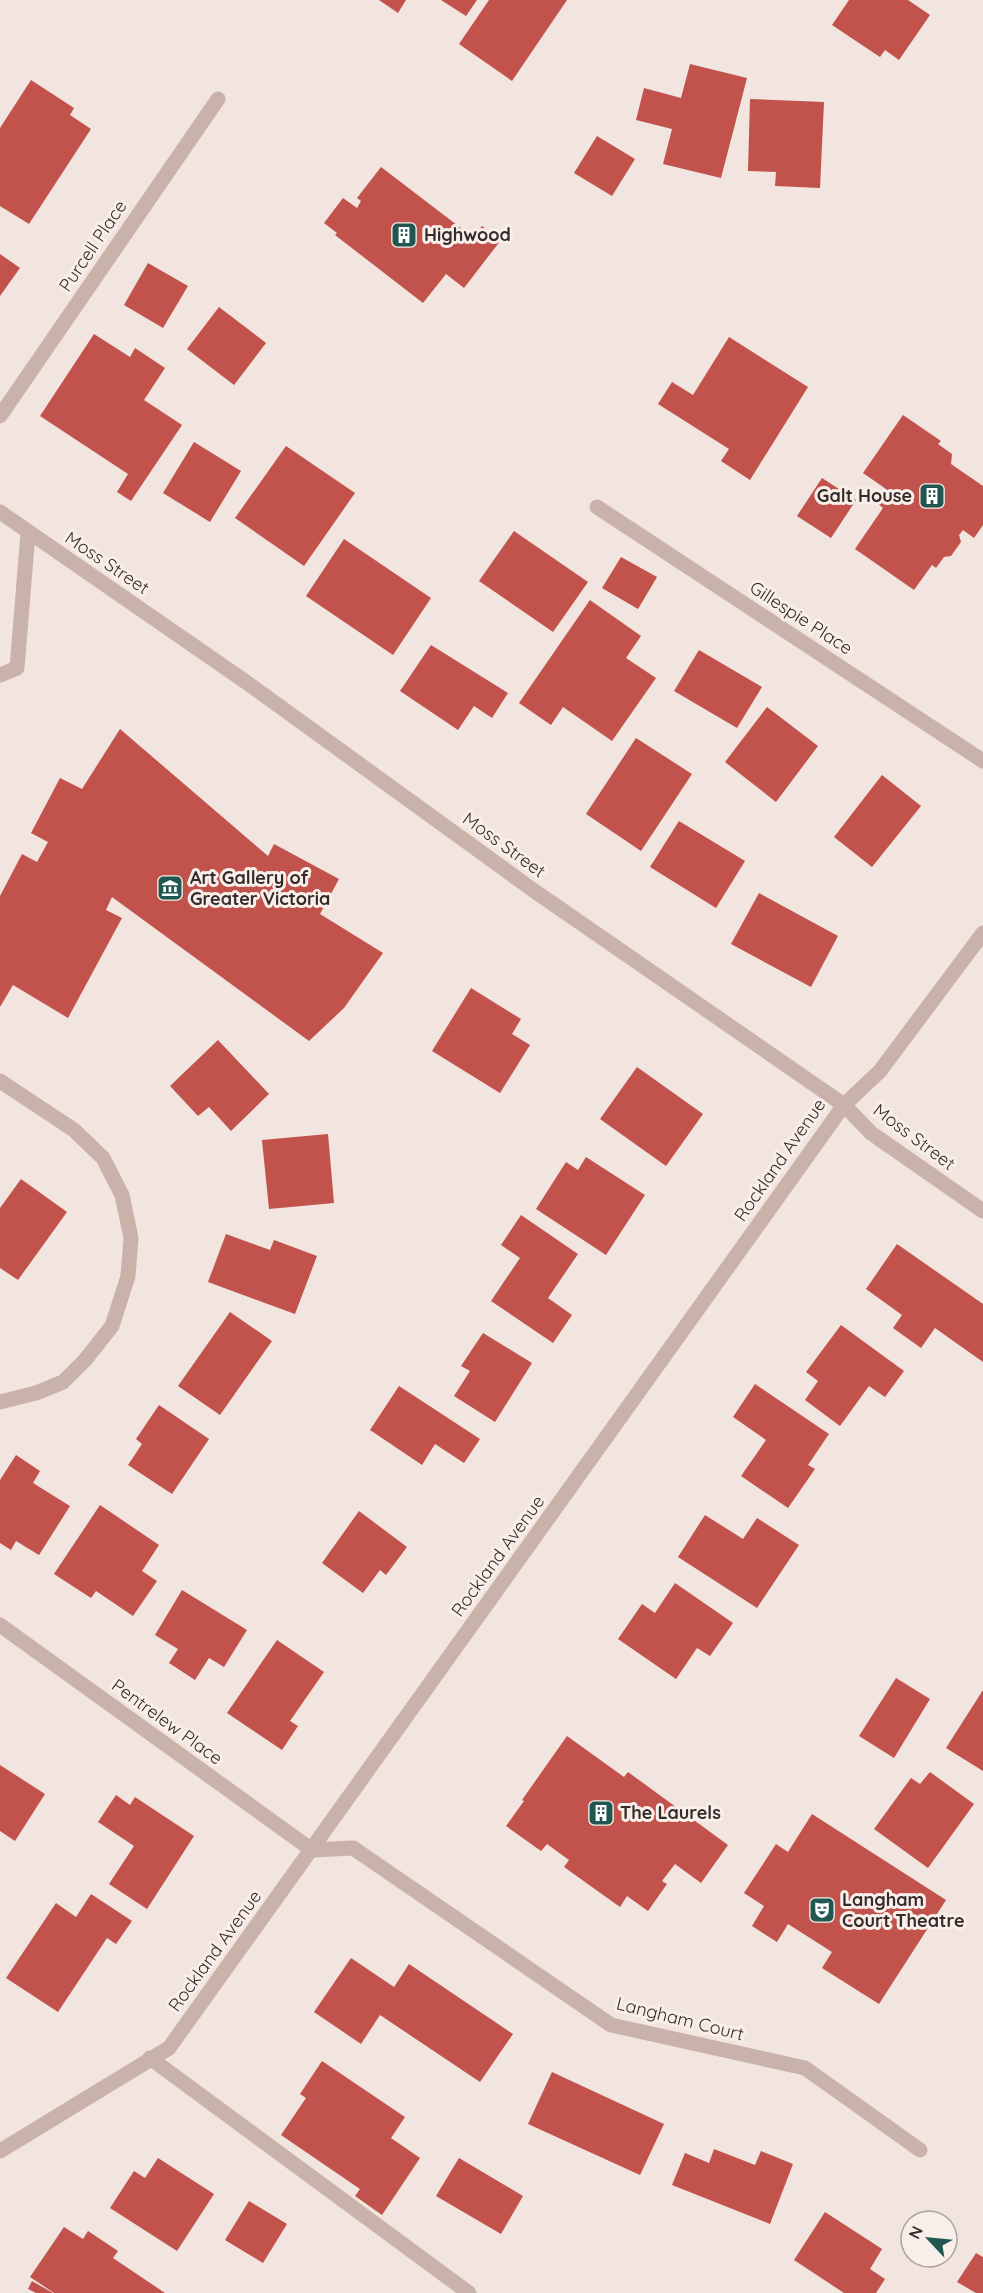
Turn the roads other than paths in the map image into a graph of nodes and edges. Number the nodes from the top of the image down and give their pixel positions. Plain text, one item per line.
1 (218, 99) dead end
2 (0, 416) edge
3 (597, 507) dead end
4 (0, 512) edge
5 (28, 533) junction
6 (0, 675) edge
7 (983, 761) edge
8 (983, 933) edge
9 (0, 1081) edge
10 (844, 1105) junction
11 (983, 1211) edge
12 (0, 1402) edge
13 (0, 1625) edge
14 (312, 1850) junction
15 (150, 2058) junction
16 (920, 2150) dead end
17 (0, 2151) edge
18 (469, 2293) edge

1 - 2 street, Purcell Place
3 - 7 street, Gillespie Place
4 - 5 street, Moss Street
5 - 6 street
5 - 10 street, Moss Street
8 - 10 street, Rockland Avenue
9 - 12 street
10 - 11 street, Moss Street
10 - 14 street, Rockland Avenue
13 - 14 street, Pentrelew Place
14 - 15 street, Rockland Avenue
14 - 16 street, Langham Court
15 - 17 street, Rockland Avenue
15 - 18 street

